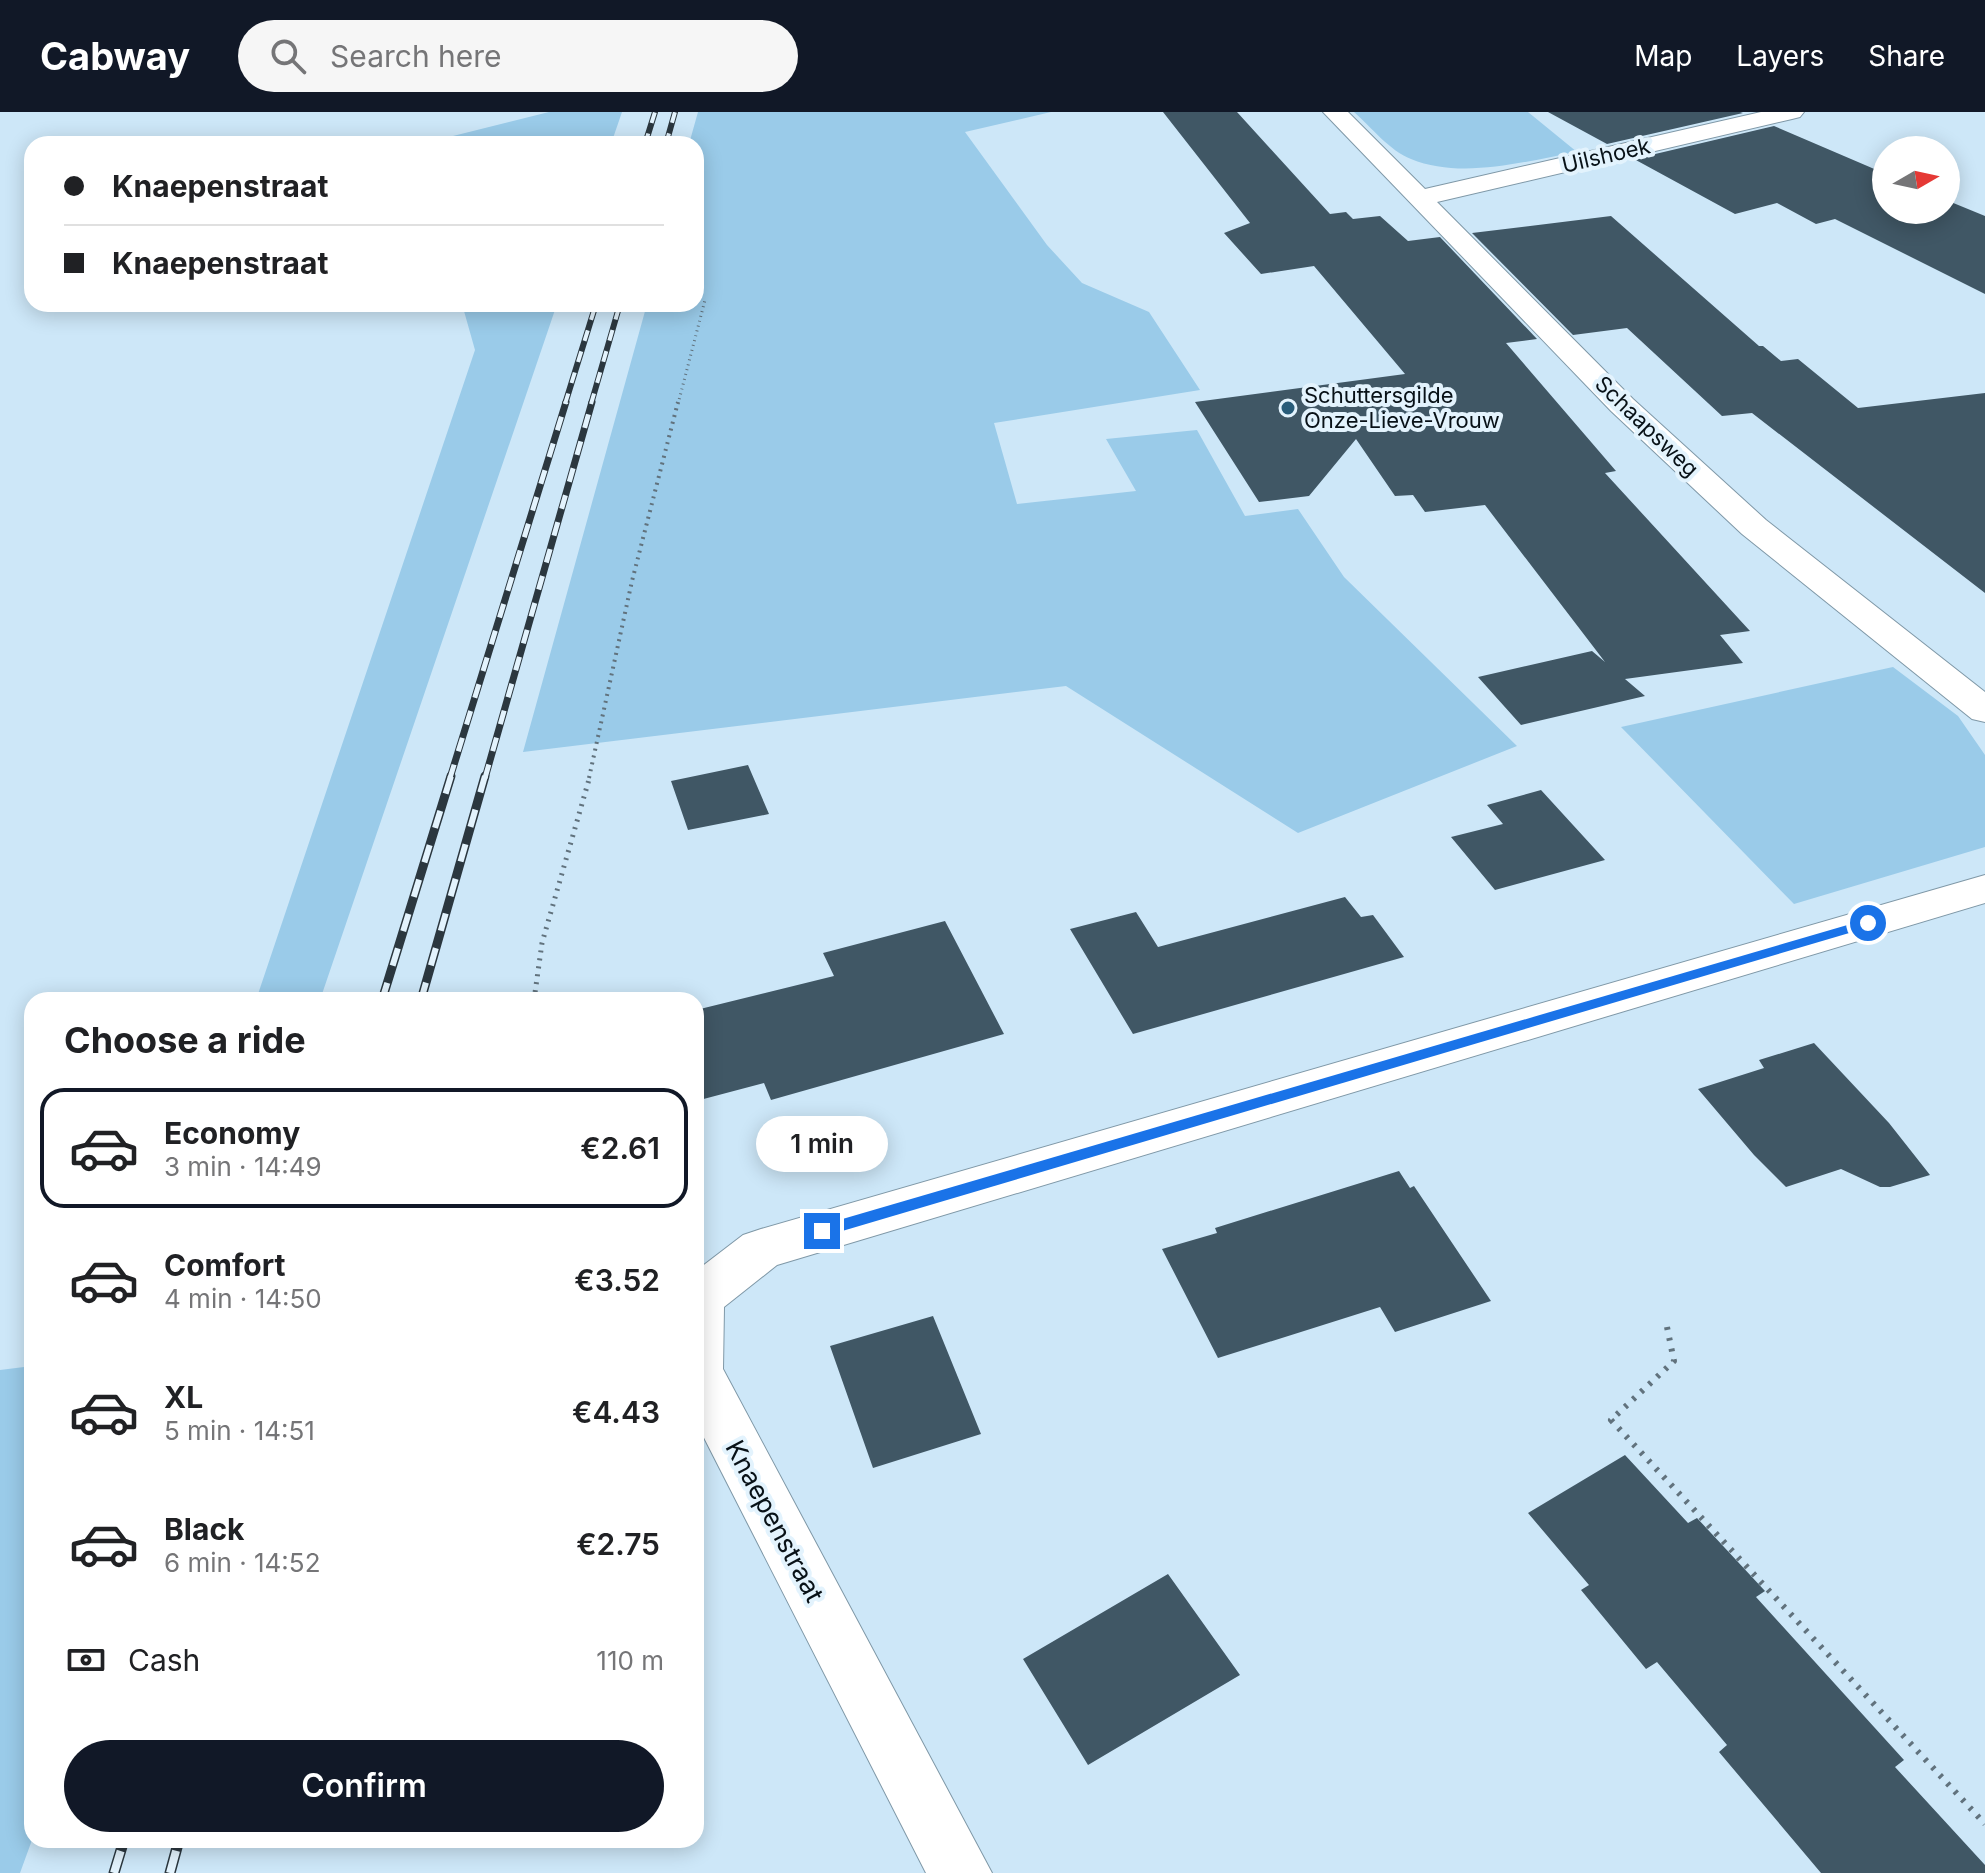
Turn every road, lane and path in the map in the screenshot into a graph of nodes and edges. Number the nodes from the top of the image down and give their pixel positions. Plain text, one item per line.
1 (1335, 112) edge
2 (1792, 112) edge
3 (1420, 198) junction
4 (705, 300) dead end
5 (704, 304) edge
6 (702, 312) edge
7 (1985, 711) edge
8 (1985, 889) edge
9 (535, 992) edge
10 (704, 1293) edge
11 (1667, 1327) dead end
12 (704, 1384) edge
13 (1985, 1824) edge
14 (960, 1873) edge

1 - 3 street, Schaapsweg
2 - 3 street, Uilshoek
3 - 7 street, Schaapsweg
4 - 5 path
6 - 9 path
8 - 10 street, Knaepenstraat
11 - 13 path
12 - 14 street, Knaepenstraat

